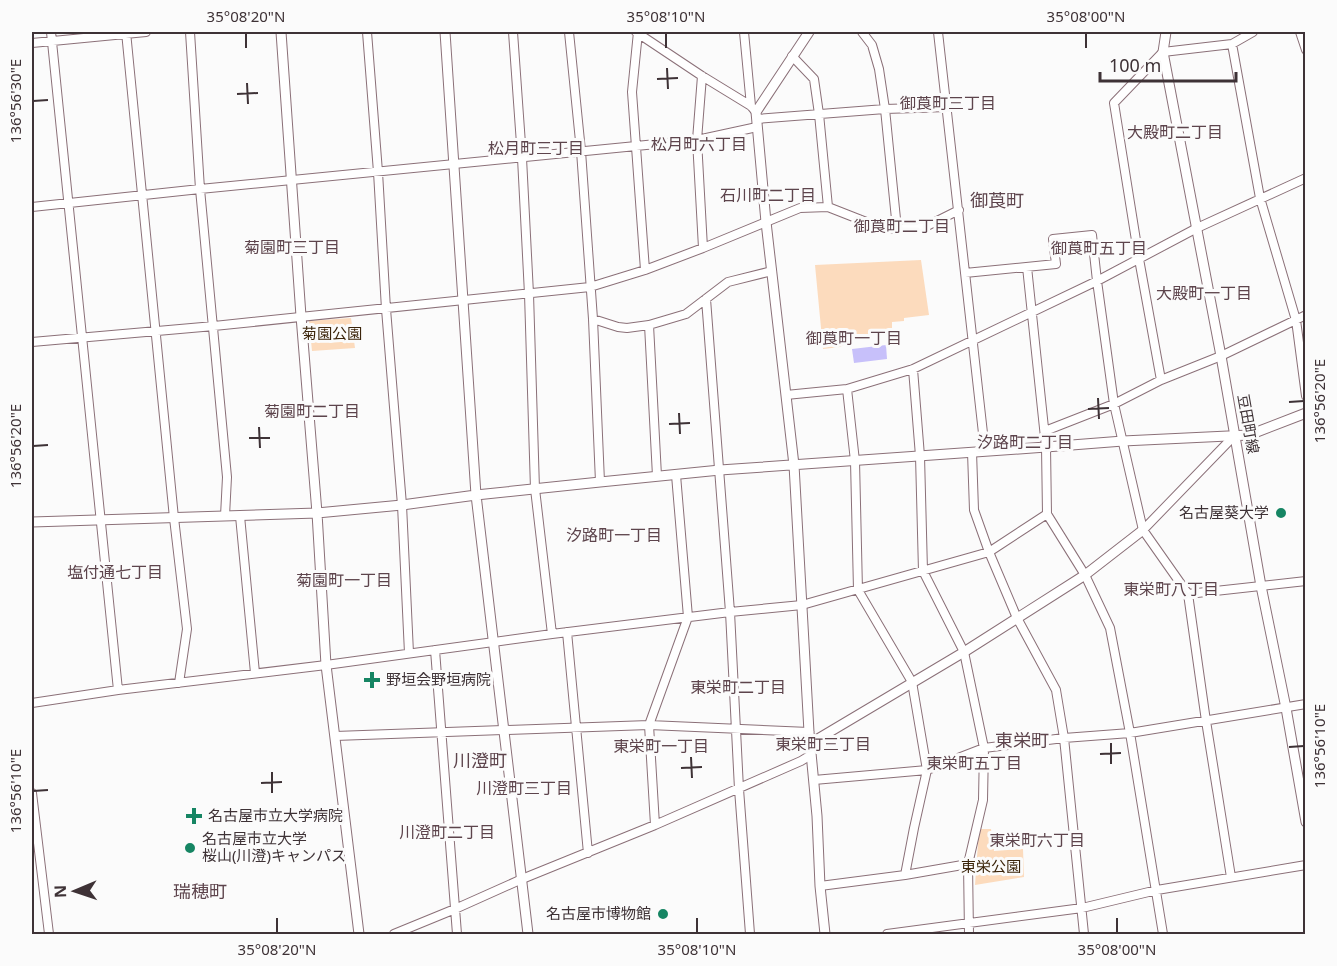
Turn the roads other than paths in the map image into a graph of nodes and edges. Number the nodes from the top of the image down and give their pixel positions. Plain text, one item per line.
1 (51, 32) edge
2 (126, 32) edge
3 (146, 32) edge
4 (190, 32) edge
5 (281, 32) edge
6 (367, 32) edge
7 (445, 32) edge
8 (513, 32) edge
9 (569, 32) edge
10 (637, 32) edge
11 (743, 32) edge
12 (809, 32) edge
13 (862, 32) edge
14 (938, 32) edge
15 (1166, 32) edge
16 (1253, 32) edge
17 (1300, 32) edge
18 (52, 42) junction
19 (32, 44) edge
20 (1232, 44) junction
21 (1305, 50) edge
22 (1163, 52) junction
23 (792, 56) junction
24 (702, 76) junction
25 (948, 106) junction
26 (885, 109) junction
27 (819, 114) junction
28 (755, 116) junction
29 (698, 140) junction
30 (636, 147) junction
31 (581, 151) junction
32 (522, 158) junction
33 (454, 165) junction
34 (378, 172) junction
35 (1305, 178) edge
36 (292, 180) junction
37 (200, 189) junction
38 (142, 196) junction
39 (1260, 198) junction
40 (68, 204) junction
41 (32, 207) edge
42 (828, 207) junction
43 (959, 210) junction
44 (766, 222) junction
45 (1197, 228) junction
46 (897, 229) junction
47 (703, 248) junction
48 (1139, 259) junction
49 (1027, 267) junction
50 (645, 270) junction
51 (772, 271) junction
52 (965, 273) junction
53 (1097, 281) junction
54 (590, 287) junction
55 (529, 294) junction
56 (706, 299) junction
57 (462, 301) junction
58 (386, 309) junction
59 (1032, 312) junction
60 (1305, 315) edge
61 (301, 316) junction
62 (593, 319) junction
63 (1296, 320) junction
64 (649, 325) junction
65 (214, 326) junction
66 (155, 331) junction
67 (83, 337) junction
68 (973, 341) junction
69 (32, 342) edge
70 (1221, 356) junction
71 (913, 369) junction
72 (1161, 380) junction
73 (847, 389) junction
74 (786, 395) junction
75 (1305, 396) edge
76 (1114, 404) junction
77 (1305, 412) edge
78 (1045, 431) junction
79 (1234, 436) junction
80 (1123, 441) junction
81 (1046, 447) junction
82 (985, 451) junction
83 (972, 452) junction
84 (920, 456) junction
85 (855, 461) junction
86 (794, 465) junction
87 (720, 470) junction
88 (676, 474) junction
89 (657, 476) junction
90 (600, 482) junction
91 (535, 489) junction
92 (476, 495) junction
93 (402, 505) junction
94 (317, 513) junction
95 (1047, 514) junction
96 (225, 516) junction
97 (240, 516) junction
98 (174, 518) junction
99 (101, 519) junction
100 (32, 522) edge
101 (1143, 530) junction
102 (989, 552) junction
103 (923, 571) junction
104 (1085, 575) junction
105 (1305, 581) edge
106 (1261, 586) junction
107 (858, 590) junction
108 (1188, 594) junction
109 (802, 605) junction
110 (730, 612) junction
111 (688, 617) junction
112 (1017, 618) junction
113 (567, 632) junction
114 (552, 634) junction
115 (494, 642) junction
116 (435, 650) junction
117 (964, 652) junction
118 (410, 653) junction
119 (326, 665) junction
120 (255, 673) junction
121 (179, 682) junction
122 (912, 682) junction
123 (118, 690) junction
124 (32, 703) edge
125 (1305, 704) edge
126 (1286, 708) junction
127 (1206, 721) junction
128 (649, 725) junction
129 (576, 728) junction
130 (736, 729) junction
131 (505, 730) junction
132 (441, 732) junction
133 (809, 732) junction
134 (1130, 733) junction
135 (335, 736) junction
136 (1064, 738) junction
137 (811, 743) junction
138 (984, 748) junction
139 (811, 755) junction
140 (927, 770) junction
141 (814, 780) junction
142 (739, 789) junction
143 (32, 793) edge
144 (1305, 822) edge
145 (655, 825) junction
146 (34, 832) edge
147 (588, 853) junction
148 (968, 864) junction
149 (1305, 865) edge
150 (905, 875) junction
151 (1231, 877) junction
152 (522, 879) junction
153 (820, 886) junction
154 (1156, 890) junction
155 (1082, 908) junction
156 (455, 909) junction
157 (969, 924) junction
158 (49, 934) edge
159 (359, 934) edge
160 (394, 934) edge
161 (457, 934) edge
162 (528, 934) edge
163 (750, 934) edge
164 (825, 934) edge
165 (887, 934) edge
166 (969, 934) edge
167 (1084, 934) edge
168 (1163, 934) edge

1 - 18 street
2 - 3 street
2 - 18 street
2 - 38 street
4 - 37 street
5 - 36 street
6 - 34 street
7 - 33 street
8 - 32 street
9 - 31 street
10 - 24 street
10 - 30 street
11 - 28 street
12 - 23 street
13 - 26 street
14 - 25 street
15 - 22 street, 豆田町線
16 - 20 street
17 - 21 street
18 - 19 street
18 - 40 street
20 - 22 street
20 - 39 street
22 - 45 street, 豆田町線
22 - 48 street
23 - 27 street
23 - 28 street
24 - 28 street
24 - 29 street
25 - 26 street
25 - 43 street
26 - 27 street
26 - 46 street
27 - 28 street
27 - 42 street
28 - 29 street
28 - 44 street
29 - 30 street
29 - 47 street
30 - 31 street
30 - 50 street
31 - 32 street
31 - 54 street
32 - 33 street
32 - 55 street
33 - 34 street
33 - 57 street
34 - 36 street
34 - 58 street
35 - 39 street
36 - 37 street
36 - 61 street
37 - 38 street
37 - 65 street
38 - 40 street
38 - 66 street
39 - 45 street
39 - 63 street
40 - 41 street
40 - 67 street
42 - 44 street
42 - 46 street
43 - 46 street
43 - 52 street
44 - 47 street
44 - 51 street
45 - 48 street
45 - 70 street, 豆田町線
47 - 50 street
48 - 53 street
48 - 72 street
49 - 52 street
49 - 53 street
49 - 59 street
50 - 54 street
51 - 56 street
51 - 74 street
52 - 68 street
53 - 59 street
53 - 76 street
54 - 55 street
54 - 62 street
55 - 57 street
55 - 91 street
56 - 64 street
56 - 87 street
57 - 58 street
57 - 92 street
58 - 61 street
58 - 93 street
59 - 68 street
59 - 78 street
60 - 63 street
61 - 65 street
61 - 94 street
62 - 64 street
62 - 90 street
63 - 70 street
63 - 75 street
64 - 89 street
65 - 66 street
65 - 96 street
66 - 67 street
66 - 98 street
67 - 69 street
67 - 99 street
68 - 71 street
68 - 82 street
70 - 72 street
70 - 79 street, 豆田町線
71 - 73 street
71 - 84 street
72 - 76 street
73 - 74 street
73 - 85 street
74 - 86 street
76 - 78 street
76 - 80 street
77 - 79 street
78 - 81 street
79 - 80 street
79 - 101 street
79 - 106 street, 豆田町線
80 - 81 street
80 - 101 street
81 - 82 street
81 - 95 street
82 - 83 street
83 - 84 street
83 - 102 street
84 - 85 street
84 - 103 street
85 - 86 street
85 - 107 street
86 - 87 street
86 - 109 street
87 - 88 street
87 - 110 street
88 - 89 street
88 - 111 street
89 - 90 street
90 - 91 street
91 - 92 street
91 - 114 street
92 - 93 street
92 - 115 street
93 - 94 street
93 - 118 street
94 - 97 street
94 - 119 street
95 - 102 street
95 - 104 street
96 - 97 street
96 - 98 street
97 - 120 street
98 - 99 street
98 - 121 street
99 - 100 street
99 - 123 street
101 - 104 street
101 - 108 street
102 - 103 street
102 - 112 street
103 - 107 street
103 - 117 street
104 - 112 street
104 - 134 street
105 - 106 street
106 - 108 street
106 - 126 street, 豆田町線
107 - 109 street
107 - 122 street
108 - 127 street
109 - 110 street
109 - 133 street
110 - 111 street
110 - 130 street
111 - 113 street
111 - 128 street
112 - 117 street
112 - 136 street
113 - 114 street
113 - 129 street
114 - 115 street
115 - 116 street
115 - 131 street
116 - 118 street
116 - 132 street
117 - 122 street
117 - 138 street
118 - 119 street
119 - 120 street
119 - 135 street
120 - 121 street
121 - 123 street
122 - 137 street
122 - 140 street
123 - 124 street
125 - 126 street
126 - 127 street
126 - 144 street, 豆田町線
127 - 134 street
127 - 151 street
128 - 129 street
128 - 130 street
128 - 145 street
129 - 131 street
129 - 147 street
130 - 133 street
130 - 142 street
131 - 132 street
131 - 152 street
132 - 135 street
132 - 156 street
133 - 137 street
134 - 136 street
134 - 154 street
135 - 159 street
136 - 138 street
136 - 155 street
137 - 139 street
138 - 140 street
138 - 148 street
139 - 141 street
139 - 142 street
140 - 141 street
140 - 150 street
141 - 153 street
142 - 145 street
142 - 163 street
143 - 146 street
145 - 147 street
146 - 158 street
147 - 152 street
148 - 150 street
148 - 157 street
149 - 151 street
150 - 153 street
151 - 154 street
152 - 156 street
152 - 162 street
153 - 164 street
154 - 155 street
154 - 168 street
155 - 157 street
155 - 167 street
156 - 160 street
156 - 161 street
157 - 165 street
157 - 166 street

